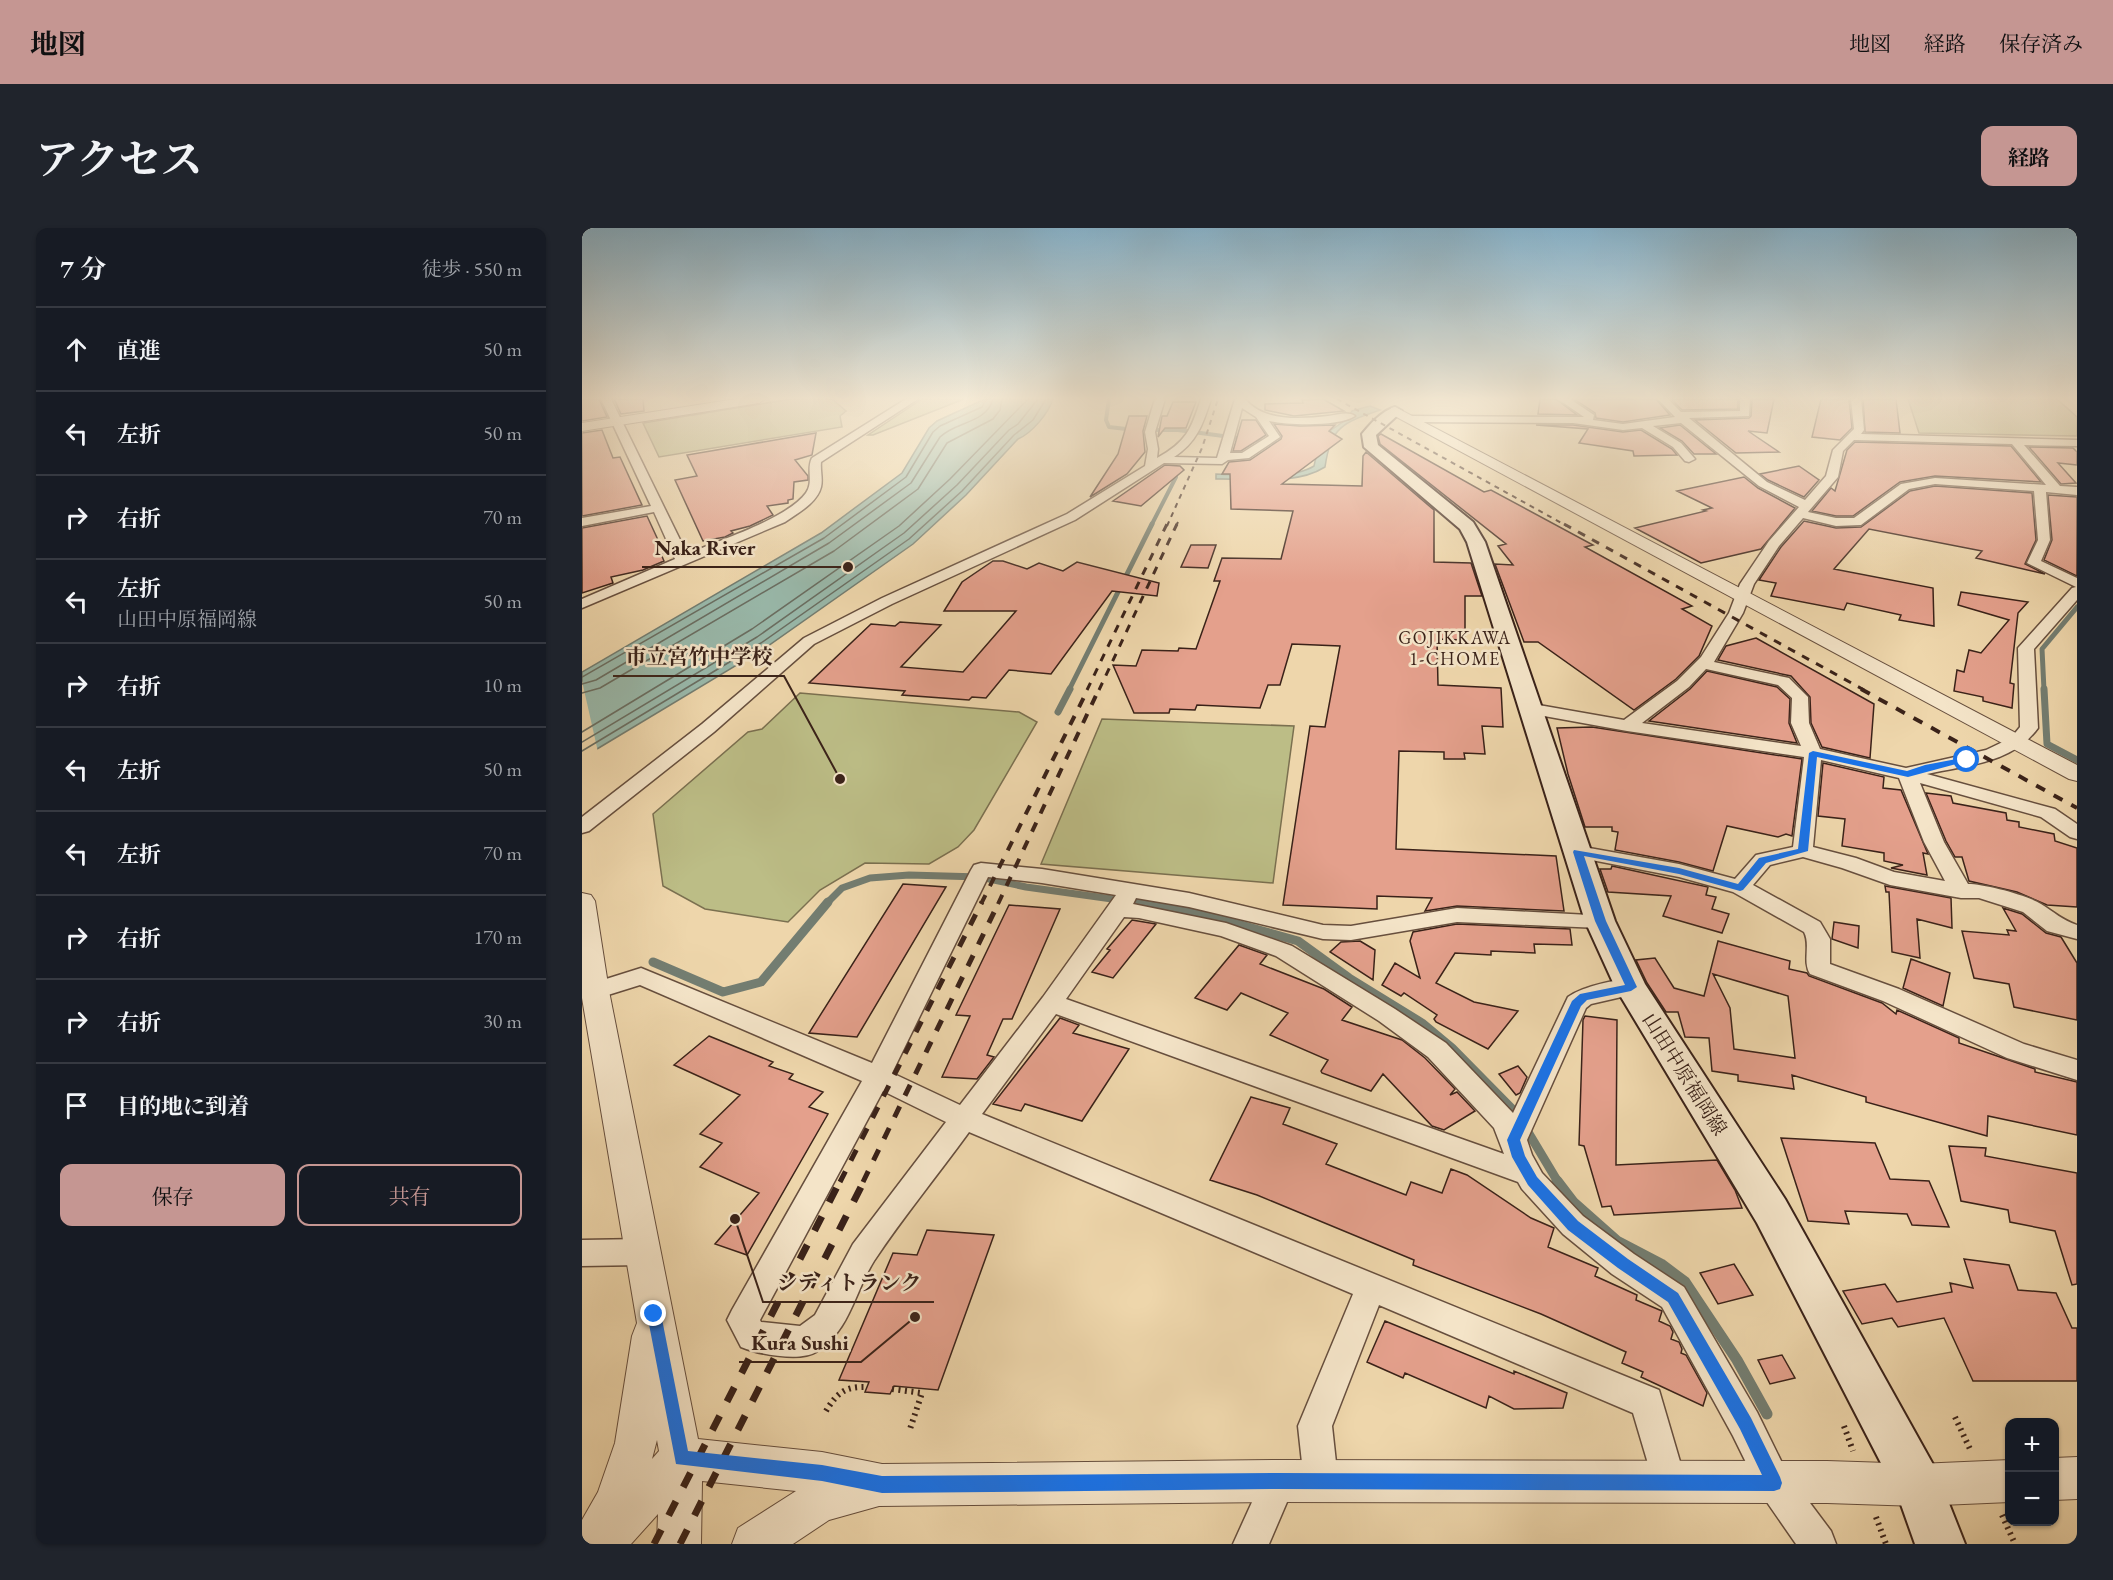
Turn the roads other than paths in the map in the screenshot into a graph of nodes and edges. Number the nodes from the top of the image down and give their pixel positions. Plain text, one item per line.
1 (635, 460) edge
2 (816, 460) edge
3 (1159, 460) edge
4 (1222, 460) edge
5 (1387, 460) edge
6 (1488, 460) edge
7 (1734, 460) edge
8 (1836, 460) edge
9 (2032, 460) edge
10 (1154, 463) junction
11 (2040, 488) junction
12 (2056, 489) junction
13 (2077, 491) edge
14 (657, 508) junction
15 (1804, 510) junction
16 (582, 522) edge
17 (683, 561) junction
18 (2077, 583) edge
19 (2077, 591) edge
20 (1742, 596) junction
21 (582, 604) edge
22 (1703, 664) junction
23 (1533, 710) junction
24 (1627, 726) junction
25 (2017, 742) junction
26 (1813, 753) junction
27 (1908, 774) junction
28 (2077, 774) edge
29 (582, 827) edge
30 (2077, 832) edge
31 (1803, 851) junction
32 (1578, 852) junction
33 (1740, 887) junction
34 (1961, 891) junction
35 (1124, 900) junction
36 (582, 902) edge
37 (1600, 921) junction
38 (2077, 932) edge
39 (1631, 987) junction
40 (595, 991) junction
41 (1051, 1003) junction
42 (2077, 1070) edge
43 (878, 1076) junction
44 (963, 1118) junction
45 (1520, 1127) junction
46 (1529, 1174) junction
47 (642, 1252) junction
48 (582, 1253) edge
49 (1371, 1287) junction
50 (654, 1314) junction
51 (681, 1458) junction
52 (2077, 1478) edge
53 (2059, 1479) edge
54 (1279, 1481) junction
55 (1321, 1481) junction
56 (2005, 1481) edge
57 (1669, 1482) junction
58 (1796, 1482) junction
59 (882, 1485) junction
60 (1918, 1485) junction
61 (593, 1544) edge
62 (602, 1544) edge
63 (679, 1544) edge
64 (754, 1544) edge
65 (1251, 1544) edge
66 (1818, 1544) edge
67 (1940, 1544) edge

1 - 14 street
2 - 17 street
3 - 10 street
4 - 10 street
5 - 23 main road, 山田中原福岡線
6 - 20 street
7 - 15 street
8 - 15 street
9 - 12 street
10 - 29 street
11 - 12 street
11 - 15 street
11 - 18 street
12 - 13 street
14 - 16 street
14 - 17 street
15 - 20 street
17 - 21 street
19 - 25 street
20 - 22 street
20 - 25 street
22 - 24 street
22 - 26 street
23 - 24 street
23 - 32 main road, 山田中原福岡線
24 - 26 street
25 - 27 street
25 - 28 street
26 - 27 street
26 - 31 street
27 - 30 street
27 - 34 street
31 - 33 street
31 - 34 street
32 - 33 street
32 - 37 main road, 山田中原福岡線
33 - 42 street
34 - 38 street
35 - 37 street
35 - 41 street
35 - 43 street
35 - 45 street
36 - 40 street
37 - 39 main road, 山田中原福岡線
39 - 45 street
39 - 60 main road, 山田中原福岡線
40 - 43 street
40 - 47 street
41 - 44 street
41 - 46 street
43 - 44 street
43 - 44 street
44 - 49 street
45 - 46 street
46 - 58 street
47 - 48 street
47 - 50 street
49 - 55 street
49 - 57 street
50 - 51 street
50 - 61 street
51 - 59 street
51 - 62 street
51 - 63 street
52 - 53 street
54 - 55 street
54 - 59 street
54 - 65 street
55 - 57 street
56 - 60 street
57 - 58 street
58 - 60 street
58 - 66 street
59 - 64 street
60 - 67 main road, 山田中原福岡線

